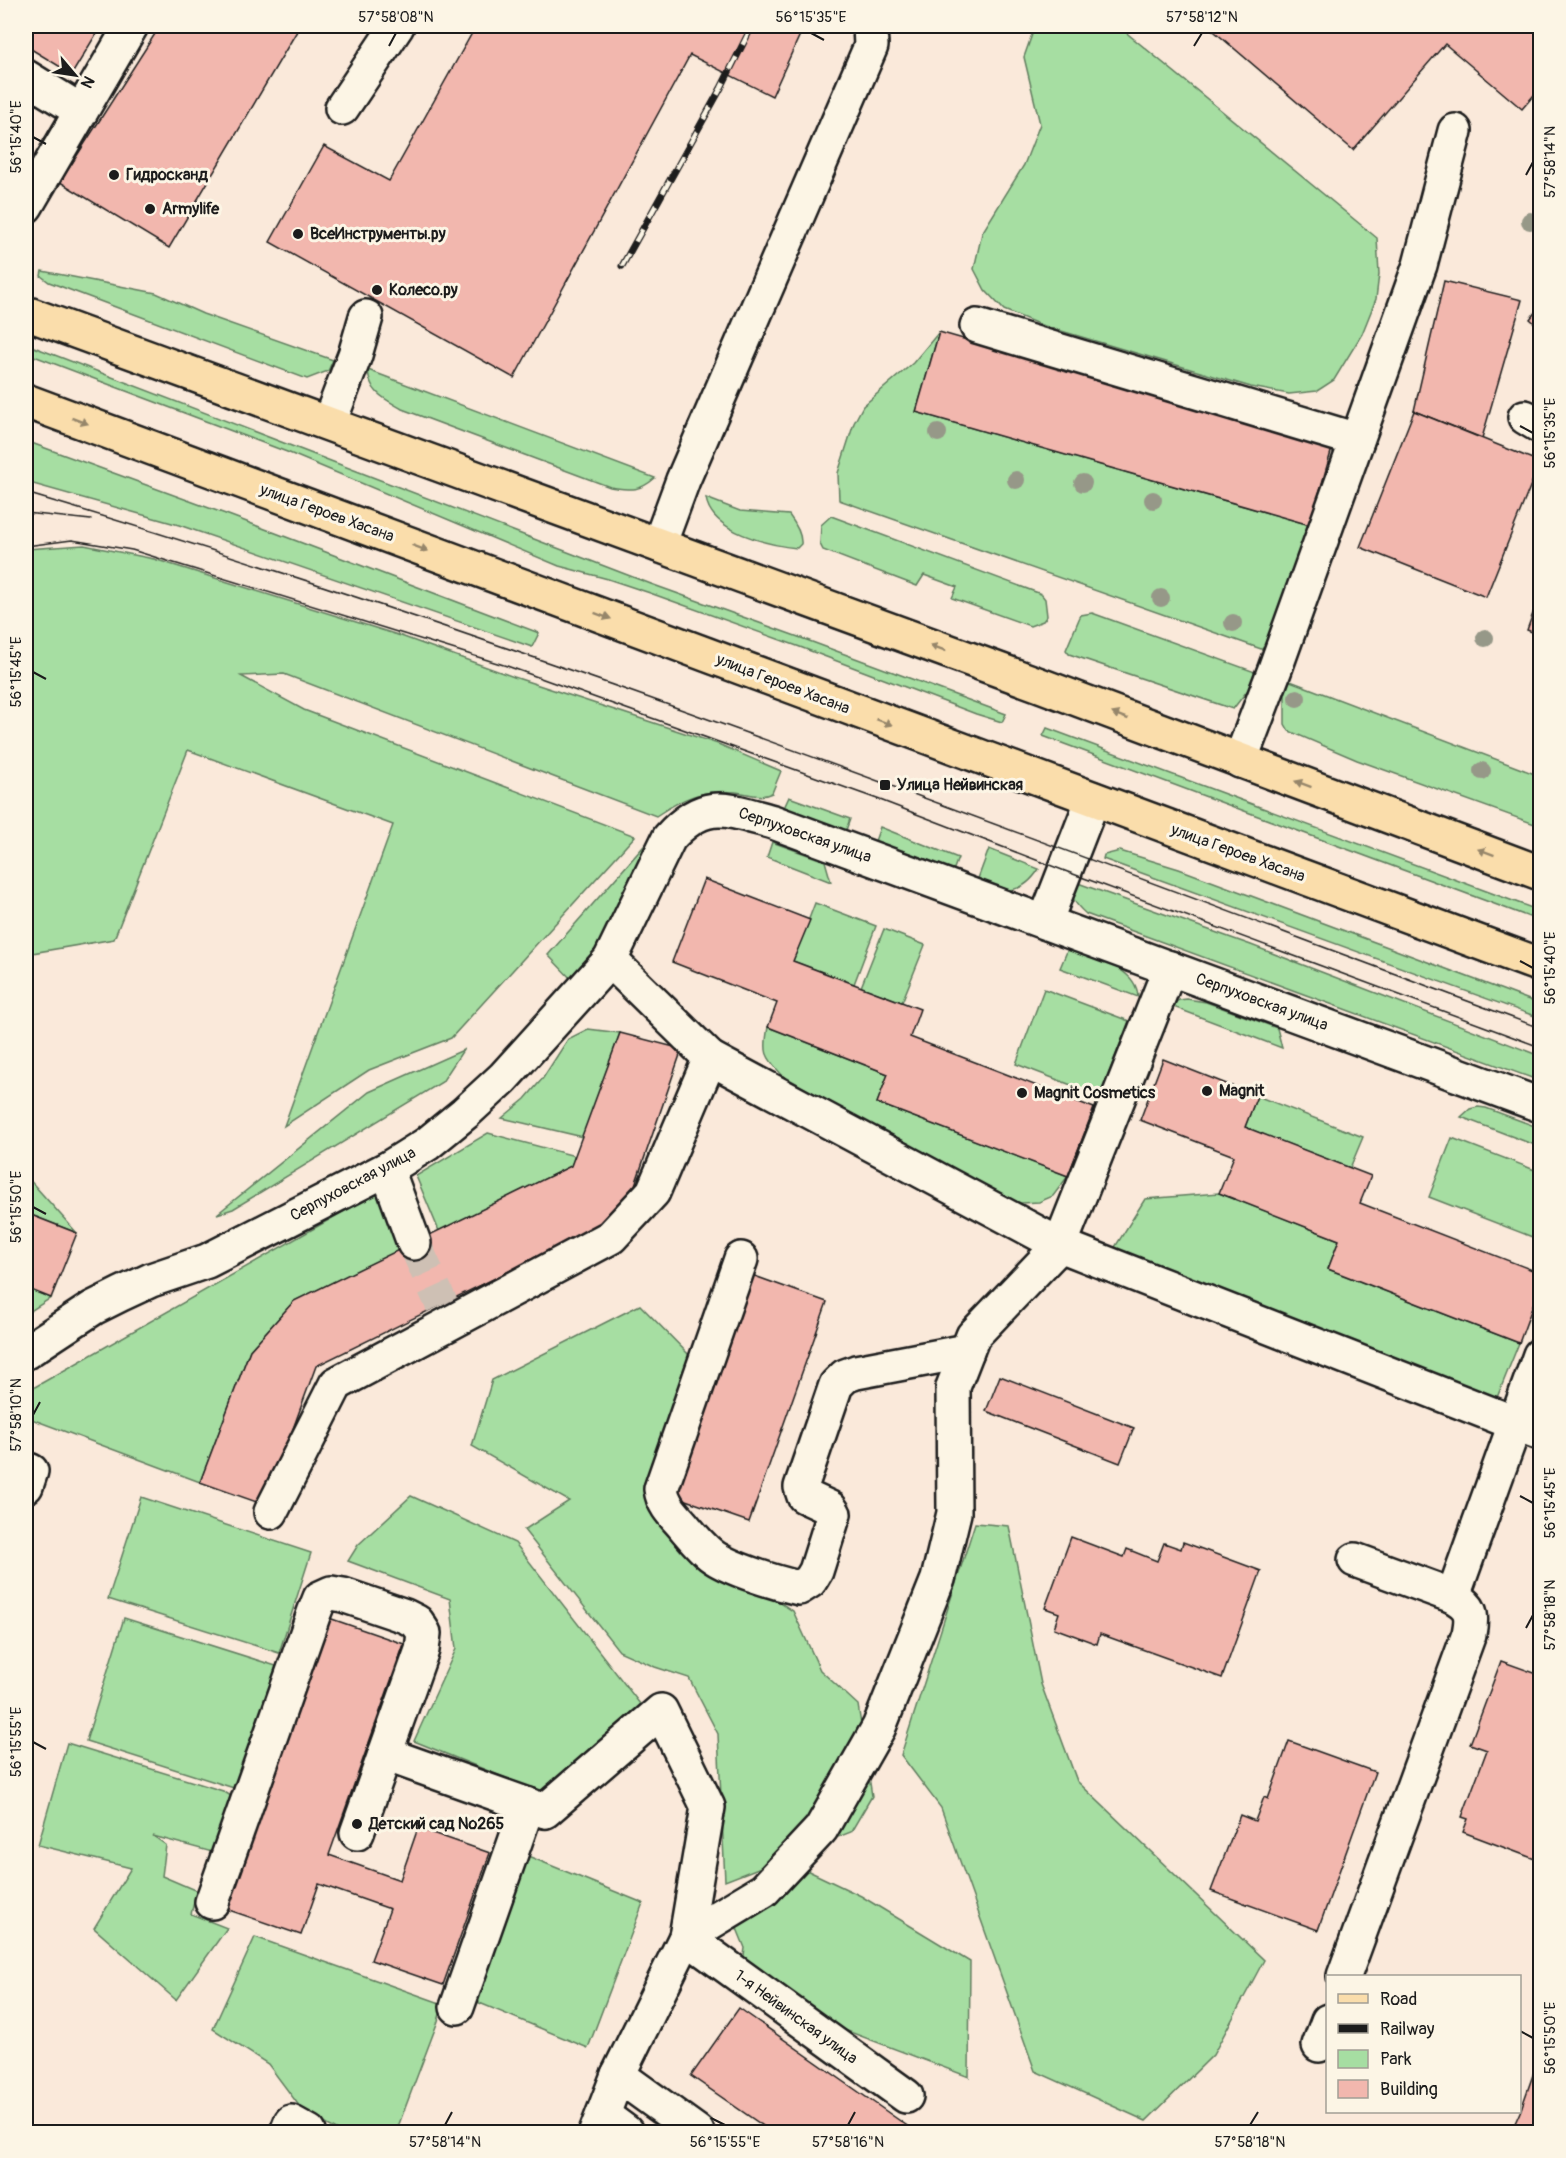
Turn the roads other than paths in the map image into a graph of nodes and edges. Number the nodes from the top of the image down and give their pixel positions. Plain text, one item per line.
1 (131, 26) edge
2 (397, 26) edge
3 (870, 26) edge
4 (26, 77) edge
5 (342, 108) dead end
6 (81, 111) junction
7 (1455, 130) dead end
8 (26, 206) edge
9 (26, 313) edge
10 (366, 316) dead end
11 (977, 326) dead end
12 (26, 401) edge
13 (329, 423) junction
14 (1357, 440) junction
15 (658, 545) junction
16 (1240, 761) junction
17 (1093, 799) junction
18 (1540, 873) edge
19 (1045, 922) junction
20 (610, 960) junction
21 (1540, 965) edge
22 (1170, 968) junction
23 (710, 1058) junction
24 (1540, 1105) edge
25 (387, 1168) junction
26 (414, 1243) tunnel mouth
27 (1060, 1245) junction
28 (741, 1259) dead end
29 (967, 1351) junction
30 (26, 1352) edge
31 (1540, 1355) edge
32 (1528, 1428) edge
33 (26, 1469) edge
34 (26, 1486) edge
35 (271, 1512) dead end
36 (1355, 1560) dead end
37 (1453, 1596) junction
38 (384, 1754) junction
39 (528, 1805) junction
40 (357, 1833) dead end
41 (212, 1902) dead end
42 (686, 1937) junction
43 (1345, 1975) edge
44 (457, 2007) dead end
45 (618, 2075) junction
46 (906, 2096) dead end
47 (608, 2127) edge
48 (287, 2133) edge
49 (309, 2133) edge
50 (698, 2133) edge

1 - 6 street
2 - 5 street
3 - 15 street
4 - 6 street
6 - 8 street
7 - 14 street
9 - 13 main road
10 - 13 street
11 - 14 street
12 -> 17 main road, улица Героев Хасана
13 - 15 main road
14 - 16 street
16 -> 15 main road
18 -> 16 main road
17 - 19 street
17 - 21 main road, улица Героев Хасана
19 - 20 street, Серпуховская улица
19 - 22 street, Серпуховская улица
20 - 23 street
20 - 25 street, Серпуховская улица
22 - 24 street, Серпуховская улица
22 - 27 street
23 - 27 street
23 - 35 street
25 - 26 street
25 - 30 street, Серпуховская улица
27 - 29 street
27 - 32 street
28 - 29 street
29 - 42 street
31 - 32 street
32 - 37 street
33 - 34 street
36 - 37 street
37 - 43 street
38 - 39 street
38 - 40 street
38 - 41 street
39 - 42 street
39 - 44 street
42 - 45 street
42 - 46 street, 1-я Нейвинская улица
45 - 47 street
45 - 50 street
48 - 49 street

